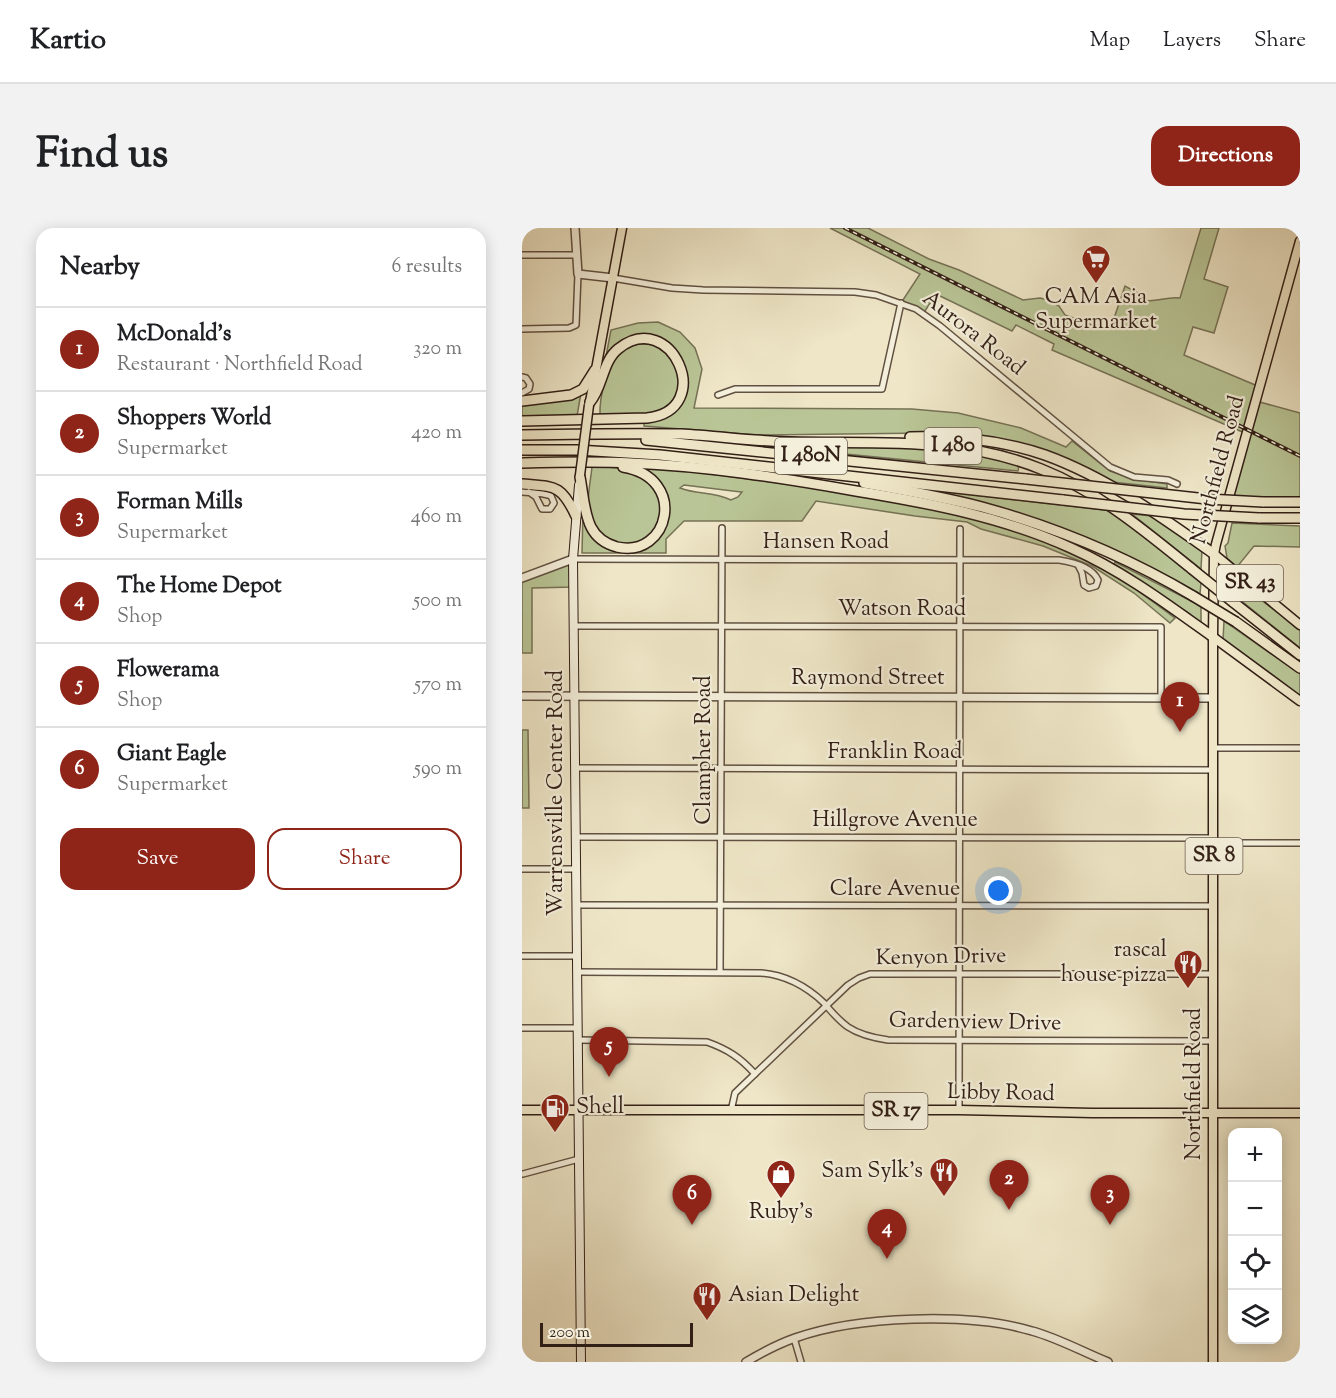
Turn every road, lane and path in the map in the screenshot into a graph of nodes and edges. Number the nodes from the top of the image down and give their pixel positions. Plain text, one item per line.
1 (576, 228) edge
2 (622, 228) edge
3 (1300, 242) edge
4 (522, 255) edge
5 (577, 255) junction
6 (578, 274) junction
7 (613, 278) junction
8 (901, 303) junction
9 (522, 328) edge
10 (595, 370) junction
11 (522, 377) edge
12 (522, 393) edge
13 (718, 395) dead end
14 (522, 401) edge
15 (589, 404) junction
16 (522, 421) edge
17 (522, 435) edge
18 (596, 435) junction
19 (872, 443) junction
20 (522, 450) edge
21 (522, 463) edge
22 (594, 463) junction
23 (803, 471) junction
24 (580, 476) junction
25 (522, 484) edge
26 (1177, 484) dead end
27 (522, 492) edge
28 (529, 492) junction
29 (1300, 502) edge
30 (576, 516) junction
31 (1300, 518) edge
32 (722, 528) dead end
33 (960, 529) dead end
34 (1214, 554) junction
35 (573, 559) junction
36 (722, 559) junction
37 (960, 560) junction
38 (1078, 565) junction
39 (522, 578) edge
40 (1300, 625) edge
41 (574, 626) junction
42 (722, 627) junction
43 (960, 627) junction
44 (1213, 637) junction
45 (1300, 655) edge
46 (1300, 668) edge
47 (522, 696) edge
48 (575, 696) junction
49 (721, 696) junction
50 (960, 697) junction
51 (1161, 698) junction
52 (1214, 698) junction
53 (1300, 701) edge
54 (1214, 748) junction
55 (1300, 748) edge
56 (576, 768) junction
57 (721, 769) junction
58 (961, 770) junction
59 (1214, 771) junction
60 (576, 837) junction
61 (720, 838) junction
62 (959, 838) junction
63 (1214, 841) junction
64 (1300, 843) edge
65 (522, 869) edge
66 (576, 869) junction
67 (576, 905) junction
68 (721, 905) junction
69 (1214, 906) junction
70 (960, 907) junction
71 (522, 956) edge
72 (577, 956) junction
73 (577, 972) junction
74 (720, 972) junction
75 (959, 973) junction
76 (1214, 974) junction
77 (826, 1006) junction
78 (522, 1028) edge
79 (578, 1028) junction
80 (578, 1040) junction
81 (959, 1041) junction
82 (1214, 1041) junction
83 (755, 1074) junction
84 (522, 1110) edge
85 (578, 1110) junction
86 (958, 1110) junction
87 (731, 1112) junction
88 (1300, 1113) edge
89 (1214, 1114) junction
90 (579, 1159) junction
91 (523, 1174) edge
92 (794, 1338) junction
93 (581, 1362) edge
94 (746, 1362) edge
95 (801, 1362) edge
96 (1108, 1362) edge
97 (1213, 1362) edge

1 - 5 street
2 - 7 main road, Warrensville Center Road
3 - 34 main road, Northfield Road / SR 8
4 - 5 street
5 - 6 street
6 - 7 street
6 - 9 street
7 - 8 street, Aurora Road
7 - 10 main road, Warrensville Center Road
8 - 13 street
8 - 26 street, Aurora Road
10 - 14 highway
10 - 15 main road, Warrensville Center Road
11 - 12 street
15 - 16 highway
15 - 24 main road, Warrensville Center Road, bridge
17 - 18 highway, I 480
18 - 19 highway, I 480
18 - 29 highway, I 480N, bridge
19 - 34 highway
19 - 45 highway, I 480, bridge
20 - 23 highway, I 480
21 - 22 highway
22 - 24 highway
22 - 44 highway
23 - 31 highway, I 480N, bridge
23 - 46 highway, I 480, bridge
24 - 30 main road, Warrensville Center Road
25 - 30 highway
27 - 28 street
28 - 28 street
30 - 35 main road, Warrensville Center Road
32 - 36 street, Clampher Road
33 - 37 street
34 - 40 main road, SR 43
34 - 44 main road, Northfield Road / SR 8
35 - 36 street, Hansen Road
35 - 39 street
35 - 41 main road, Warrensville Center Road
36 - 37 street, Hansen Road
36 - 42 street, Clampher Road
37 - 38 street, Hansen Road
37 - 43 street
38 - 38 street
41 - 42 street, Watson Road
41 - 48 main road, Warrensville Center Road
42 - 43 street, Watson Road
42 - 49 street, Clampher Road
43 - 50 street
43 - 51 street, Watson Road
44 - 52 main road, Northfield Road / SR 8
44 - 53 main road
47 - 48 street, Raymond Street
48 - 49 street, Raymond Street
48 - 56 main road, Warrensville Center Road
49 - 50 street, Raymond Street
49 - 57 street, Clampher Road
50 - 51 street, Raymond Street
50 - 58 street
51 - 52 street, Raymond Street
52 - 54 main road, Northfield Road / SR 8
54 - 55 street
54 - 59 main road, Northfield Road / SR 8
56 - 57 street, Franklin Road
56 - 60 main road, Warrensville Center Road
57 - 58 street, Franklin Road
57 - 61 street, Clampher Road
58 - 59 street, Franklin Road
58 - 62 street
59 - 63 main road, Northfield Road / SR 8
60 - 61 street, Hillgrove Avenue
60 - 66 main road, Warrensville Center Road
61 - 62 street, Hillgrove Avenue
61 - 68 street, Clampher Road
62 - 63 street, Hillgrove Avenue
62 - 70 street
63 - 64 street, Hillgrove Avenue
63 - 69 main road, Northfield Road / SR 8
65 - 66 street
66 - 67 main road, Warrensville Center Road
67 - 68 street, Clare Avenue
67 - 72 main road, Warrensville Center Road
68 - 70 street, Clare Avenue
68 - 74 street, Clampher Road
69 - 70 street, Clare Avenue
69 - 76 main road, Northfield Road / SR 8
70 - 75 street
71 - 72 street
72 - 73 main road, Warrensville Center Road
73 - 74 street, Gardenview Drive
73 - 79 main road, Warrensville Center Road
74 - 77 street, Gardenview Drive
75 - 76 street, Kenyon Drive
75 - 77 street, Kenyon Drive
75 - 81 street
76 - 82 main road, Northfield Road / SR 8
77 - 81 street, Gardenview Drive
77 - 83 street, Kenyon Drive
78 - 79 street
79 - 80 main road, Warrensville Center Road
80 - 83 street
80 - 85 main road, Warrensville Center Road
81 - 82 street, Gardenview Drive
81 - 86 street
82 - 89 main road, Northfield Road / SR 8
83 - 87 street, Kenyon Drive
84 - 85 main road, Libby Road / SR 17
85 - 87 main road, Libby Road / SR 17
85 - 90 main road, Warrensville Center Road
86 - 87 main road, Libby Road / SR 17
86 - 89 main road, Libby Road / SR 17
88 - 89 main road, Libby Road / SR 17
89 - 97 main road, Northfield Road / SR 8
90 - 91 street
90 - 93 main road, Warrensville Center Road
92 - 94 street
92 - 95 street
92 - 96 street

